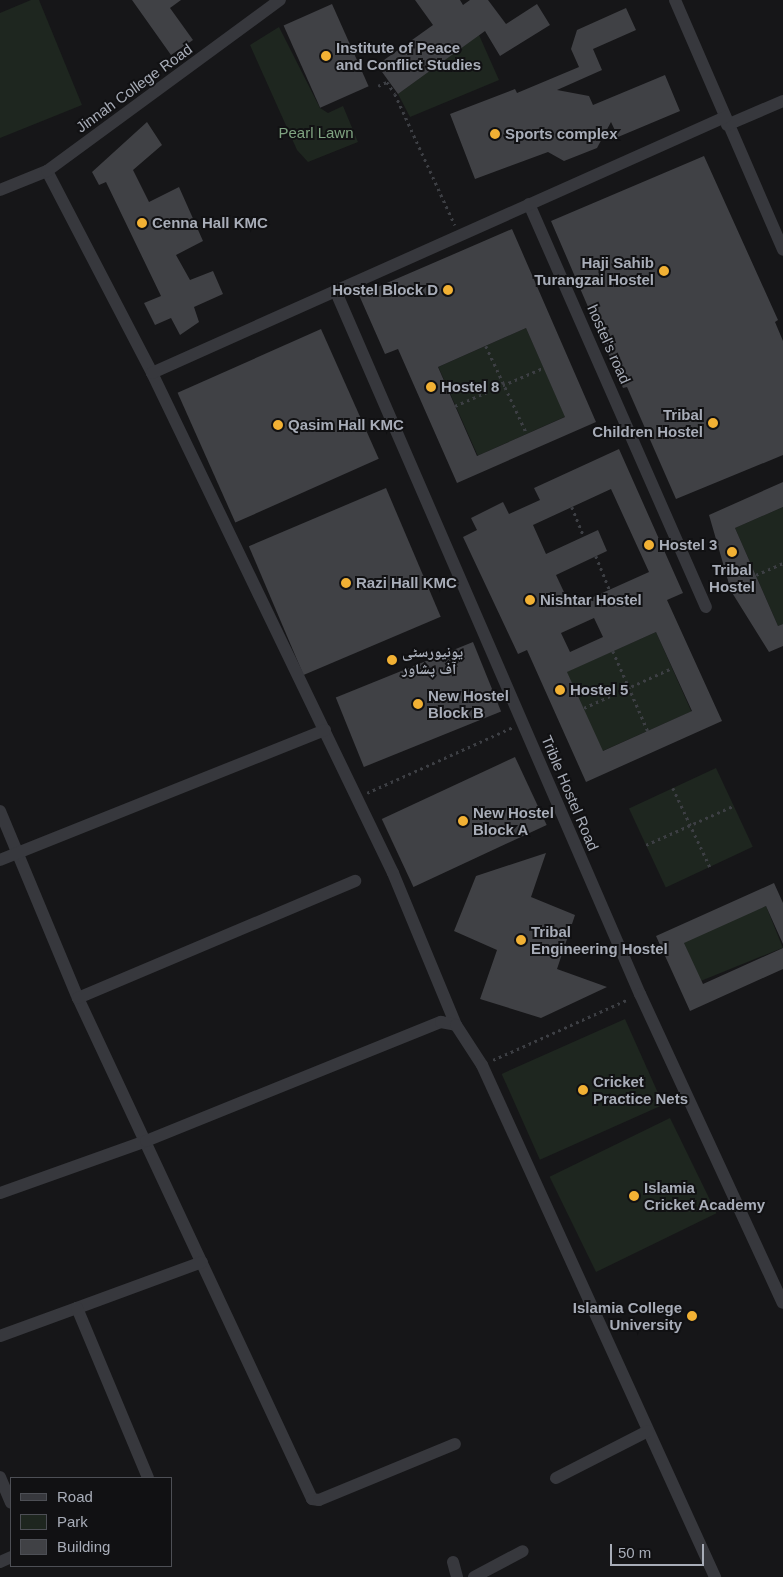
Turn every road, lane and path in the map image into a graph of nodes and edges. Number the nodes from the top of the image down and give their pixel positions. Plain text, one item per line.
1 (280, 0) edge
2 (675, 0) edge
3 (378, 86) dead end
4 (783, 101) edge
5 (726, 121) junction
6 (47, 171) junction
7 (0, 190) edge
8 (529, 204) junction
9 (459, 236) junction
10 (783, 250) edge
11 (336, 292) junction
12 (486, 346) dead end
13 (544, 368) dead end
14 (152, 373) junction
15 (504, 385) junction
16 (455, 406) dead end
17 (527, 434) dead end
18 (572, 507) dead end
19 (584, 536) dead end
20 (596, 556) dead end
21 (783, 563) edge
22 (756, 575) dead end
23 (610, 590) dead end
24 (706, 607) dead end
25 (613, 652) dead end
26 (672, 668) dead end
27 (629, 688) junction
28 (584, 708) dead end
29 (522, 723) junction
30 (324, 730) junction
31 (648, 731) dead end
32 (673, 788) dead end
33 (357, 798) junction
34 (734, 806) dead end
35 (0, 811) edge
36 (691, 825) junction
37 (646, 845) dead end
38 (19, 853) junction
39 (0, 860) edge
40 (710, 867) dead end
41 (354, 881) dead end
42 (640, 994) junction
43 (78, 998) junction
44 (456, 1025) junction
45 (482, 1065) junction
46 (146, 1141) junction
47 (0, 1193) edge
48 (202, 1262) junction
49 (783, 1303) edge
50 (76, 1308) junction
51 (0, 1336) edge
52 (648, 1431) junction
53 (456, 1444) dead end
54 (0, 1477) edge
55 (148, 1477) edge
56 (556, 1478) dead end
57 (10, 1501) edge
58 (522, 1551) dead end
59 (453, 1562) dead end
60 (457, 1577) edge
61 (474, 1577) edge
62 (715, 1577) edge

1 - 6 street, Jinnah College Road
2 - 5 street
3 - 9 path
4 - 5 street
5 - 8 street
5 - 10 street
6 - 7 street, Jinnah College Road
6 - 14 street
8 - 9 street
8 - 24 street, hostel's road
9 - 11 street
11 - 14 street
11 - 29 street, Trible Hostel Road
12 - 15 path
13 - 15 path
14 - 30 street
15 - 16 path
15 - 17 path
18 - 19 path
20 - 23 path
21 - 22 path
25 - 27 path
26 - 27 path
27 - 28 path
27 - 31 path
29 - 33 path
29 - 42 street, Trible Hostel Road
30 - 33 street
30 - 38 street
32 - 36 path
33 - 44 street
34 - 36 path
35 - 38 street
36 - 37 path
36 - 40 path
38 - 39 street
38 - 43 street
41 - 43 street
42 - 45 path
42 - 49 street, Trible Hostel Road
43 - 46 street
44 - 45 street
44 - 46 street
45 - 52 street
46 - 47 street
46 - 48 street
48 - 50 street
48 - 53 street
50 - 51 street
50 - 55 street
52 - 56 street
52 - 62 street
54 - 57 street
58 - 61 street
59 - 60 street

